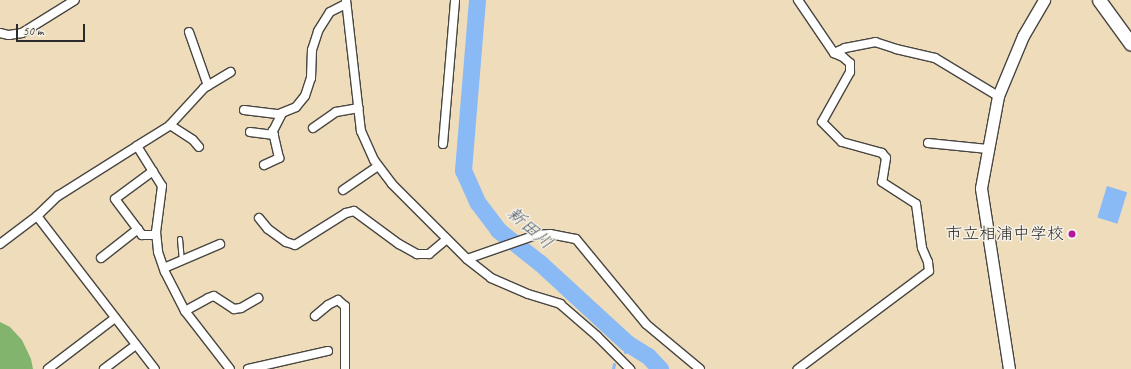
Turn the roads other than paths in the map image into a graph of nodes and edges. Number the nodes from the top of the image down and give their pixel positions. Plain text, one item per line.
1 (75, 0) edge
2 (455, 0) edge
3 (798, 0) edge
4 (1044, 0) edge
5 (1099, 0) edge
6 (346, 2) edge
7 (189, 32) dead end
8 (0, 33) edge
9 (1131, 44) edge
10 (834, 53) junction
11 (231, 72) dead end
12 (208, 86) junction
13 (998, 96) junction
14 (359, 108) junction
15 (244, 110) dead end
16 (282, 113) junction
17 (170, 125) junction
18 (313, 128) dead end
19 (250, 132) dead end
20 (274, 135) junction
21 (928, 143) dead end
22 (443, 144) dead end
23 (137, 146) junction
24 (199, 147) dead end
25 (988, 149) junction
26 (264, 166) dead end
27 (378, 166) junction
28 (153, 171) junction
29 (343, 190) dead end
30 (37, 216) junction
31 (259, 218) dead end
32 (138, 229) junction
33 (156, 235) junction
34 (180, 239) dead end
35 (447, 239) junction
36 (0, 244) edge
37 (220, 244) dead end
38 (101, 258) dead end
39 (466, 259) junction
40 (182, 260) junction
41 (164, 268) junction
42 (258, 298) dead end
43 (185, 311) junction
44 (315, 316) dead end
45 (115, 318) junction
46 (136, 345) junction
47 (328, 351) dead end
48 (48, 369) edge
49 (104, 369) edge
50 (155, 369) edge
51 (230, 369) edge
52 (248, 369) edge
53 (345, 369) edge
54 (630, 369) edge
55 (700, 369) edge
56 (798, 369) edge
57 (1009, 369) edge

1 - 8 street
2 - 22 street
3 - 10 street
4 - 13 street
5 - 9 main road
6 - 14 street
6 - 16 street
7 - 12 street
10 - 13 street
10 - 56 street
11 - 12 street
12 - 17 street
13 - 25 street
14 - 18 street
14 - 27 street
15 - 16 street
16 - 20 street
17 - 23 street
17 - 24 street
19 - 20 street
20 - 26 street
21 - 25 street
23 - 28 street
23 - 30 street
25 - 57 street
27 - 29 street
27 - 35 street
28 - 32 street
28 - 33 street
30 - 36 street
30 - 45 street
31 - 35 street
32 - 33 street
32 - 38 street
33 - 41 street
34 - 40 lane
35 - 39 street
37 - 40 street
39 - 54 street
39 - 55 street
40 - 41 street
41 - 43 street
42 - 43 street
43 - 51 street
44 - 53 street
45 - 46 street
45 - 48 street
46 - 49 street
46 - 50 street
47 - 52 street

